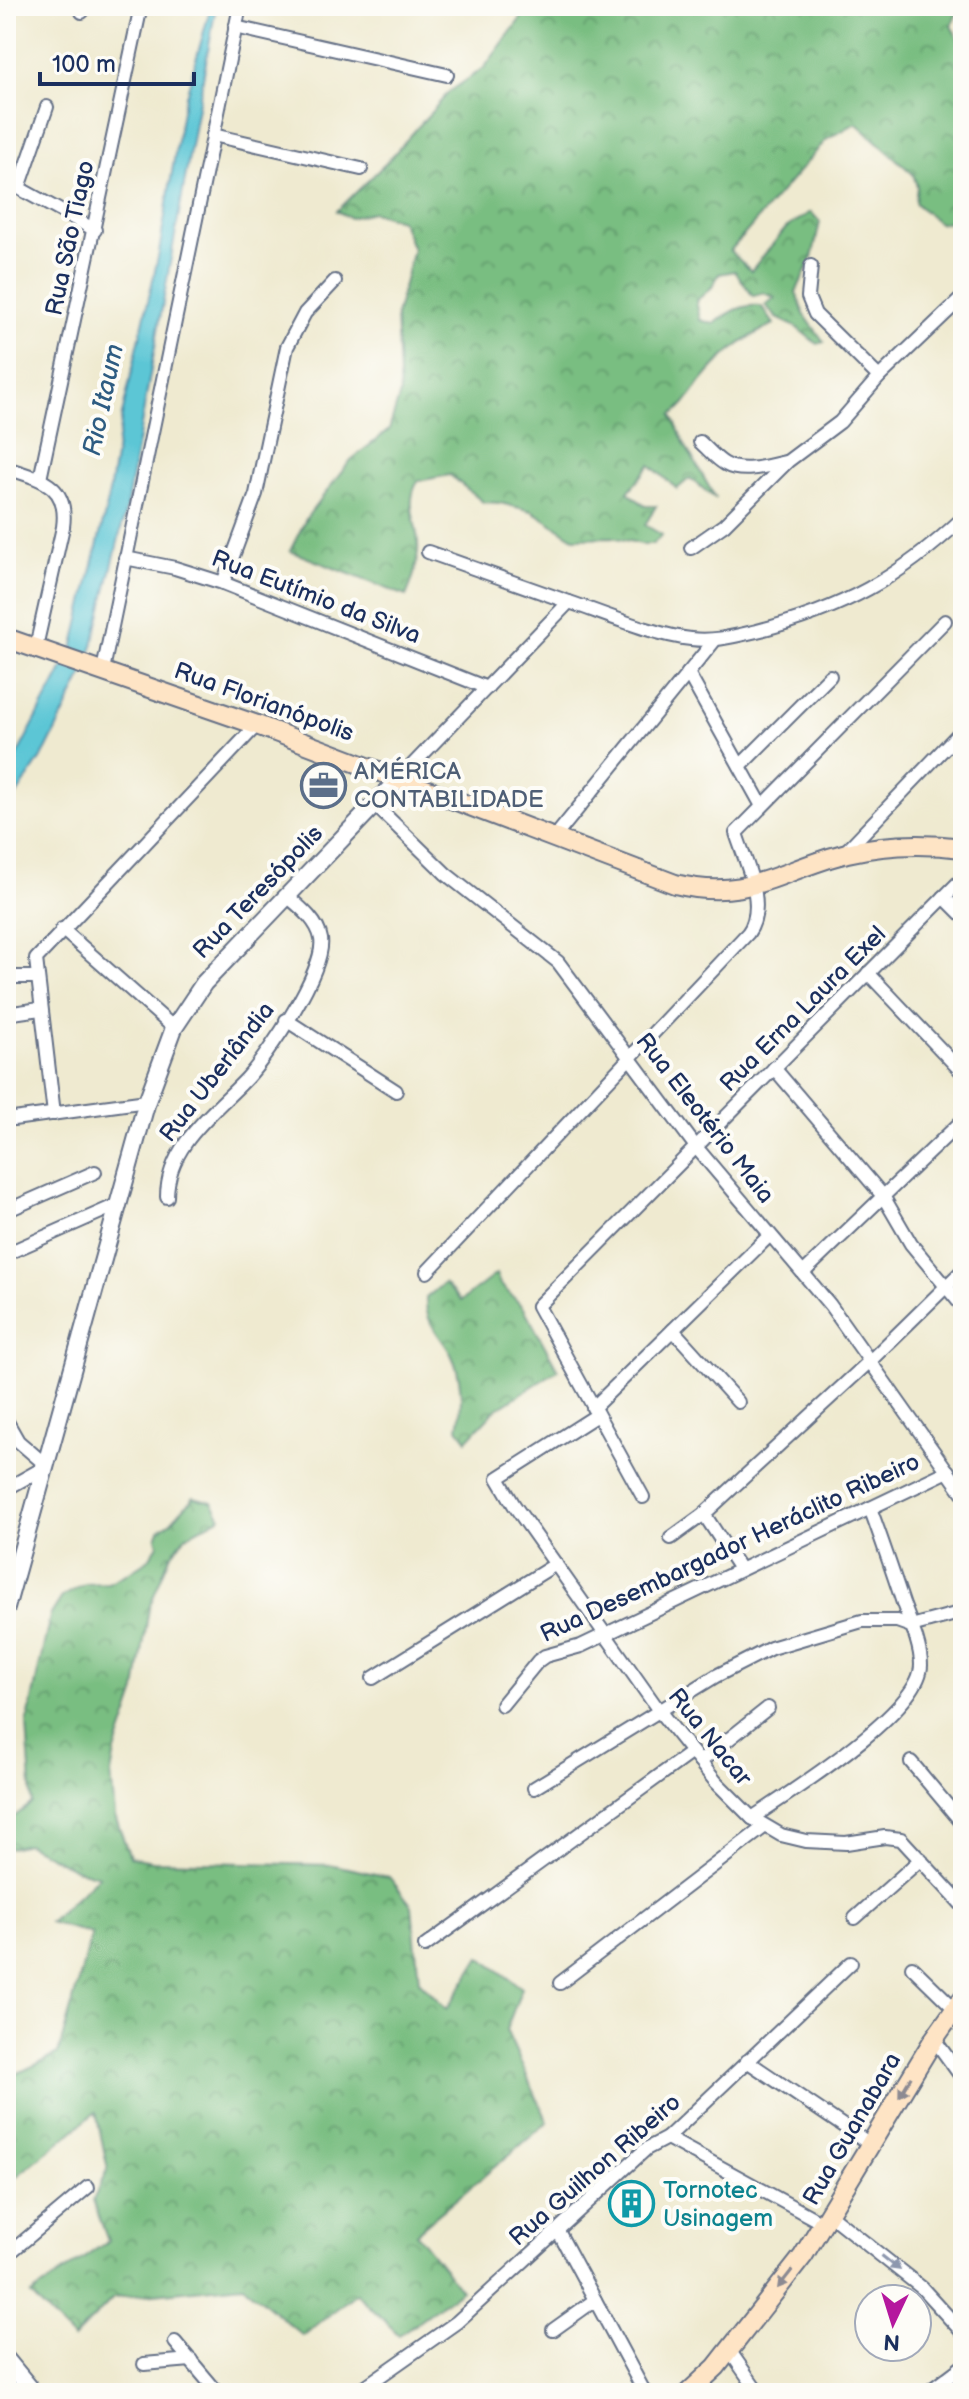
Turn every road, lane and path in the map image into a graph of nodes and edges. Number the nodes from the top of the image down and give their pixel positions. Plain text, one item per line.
1 (141, 6) edge
2 (240, 6) edge
3 (235, 27) junction
4 (447, 75) dead end
5 (47, 107) dead end
6 (213, 135) junction
7 (361, 169) dead end
8 (6, 181) edge
9 (19, 188) junction
10 (95, 230) junction
11 (811, 266) dead end
12 (335, 281) dead end
13 (963, 297) edge
14 (879, 377) junction
15 (700, 442) dead end
16 (788, 461) junction
17 (6, 468) edge
18 (40, 479) junction
19 (963, 518) edge
20 (691, 548) dead end
21 (428, 552) dead end
22 (125, 558) junction
23 (223, 583) junction
24 (569, 602) junction
25 (945, 621) dead end
26 (6, 638) edge
27 (715, 640) junction
28 (36, 647) junction
29 (95, 667) junction
30 (688, 673) junction
31 (830, 676) dead end
32 (487, 688) junction
33 (257, 725) junction
34 (963, 729) edge
35 (740, 766) junction
36 (400, 778) junction
37 (375, 805) junction
38 (762, 806) junction
39 (554, 838) junction
40 (963, 848) edge
41 (844, 854) junction
42 (963, 878) edge
43 (753, 886) junction
44 (287, 896) junction
45 (944, 897) junction
46 (963, 916) edge
47 (62, 929) junction
48 (868, 973) junction
49 (6, 977) edge
50 (36, 977) junction
51 (40, 1009) junction
52 (6, 1014) edge
53 (286, 1020) junction
54 (174, 1028) junction
55 (630, 1058) junction
56 (774, 1068) junction
57 (963, 1073) edge
58 (396, 1091) dead end
59 (147, 1101) junction
60 (54, 1114) junction
61 (6, 1120) edge
62 (963, 1120) edge
63 (696, 1147) junction
64 (95, 1172) dead end
65 (883, 1196) junction
66 (167, 1197) dead end
67 (119, 1204) junction
68 (6, 1211) edge
69 (770, 1235) junction
70 (6, 1254) edge
71 (963, 1270) edge
72 (427, 1272) dead end
73 (804, 1272) junction
74 (946, 1287) junction
75 (963, 1307) edge
76 (673, 1330) junction
77 (871, 1360) junction
78 (738, 1402) dead end
79 (595, 1412) junction
80 (6, 1420) edge
81 (47, 1466) junction
82 (948, 1471) junction
83 (6, 1489) edge
84 (963, 1493) edge
85 (643, 1497) dead end
86 (870, 1508) junction
87 (704, 1514) junction
88 (671, 1538) dead end
89 (556, 1564) junction
90 (740, 1569) junction
91 (6, 1608) edge
92 (963, 1612) edge
93 (911, 1626) junction
94 (604, 1633) junction
95 (373, 1678) dead end
96 (502, 1705) dead end
97 (768, 1708) dead end
98 (660, 1712) junction
99 (696, 1757) junction
100 (911, 1762) dead end
101 (534, 1788) dead end
102 (752, 1818) junction
103 (963, 1824) edge
104 (764, 1827) junction
105 (921, 1859) junction
106 (963, 1906) edge
107 (855, 1918) dead end
108 (425, 1946) dead end
109 (851, 1963) dead end
110 (912, 1967) dead end
111 (560, 1983) dead end
112 (959, 2003) edge
113 (934, 2039) junction
114 (747, 2061) junction
115 (963, 2079) edge
116 (667, 2138) junction
117 (870, 2144) junction
118 (88, 2187) dead end
119 (827, 2220) junction
120 (558, 2231) junction
121 (6, 2256) edge
122 (595, 2300) junction
123 (553, 2330) dead end
124 (963, 2333) edge
125 (175, 2342) dead end
126 (729, 2350) junction
127 (6, 2359) edge
128 (191, 2360) junction
129 (144, 2364) dead end
130 (963, 2366) edge
131 (24, 2389) edge
132 (218, 2393) edge
133 (356, 2393) edge
134 (645, 2393) edge
135 (688, 2393) edge
136 (759, 2393) edge
137 (927, 2393) edge

1 - 10 street, Rua São Tiago
2 - 3 street
3 - 4 street
3 - 6 street
5 - 9 street
6 - 7 street
6 - 22 street
8 - 9 street
9 - 10 street
10 - 18 street, Rua São Tiago
11 - 14 street
12 - 23 street
13 - 14 street
14 - 16 street
15 - 16 street
16 - 20 street
17 - 18 street
18 - 28 street
19 - 27 street
21 - 24 street
22 - 23 street, Rua Eutímio da Silva
22 - 29 street
23 - 32 street, Rua Eutímio da Silva
24 - 27 street
24 - 32 street, Rua Teresópolis
25 - 38 street
26 - 28 main road, Rua Florianópolis
27 - 30 street
28 - 29 main road, Rua Florianópolis
29 - 33 main road, Rua Florianópolis
30 - 35 street
30 - 39 street
31 - 35 street
32 - 36 street, Rua Teresópolis
33 - 36 main road, Rua Florianópolis
33 - 47 street
34 - 41 street
35 - 38 street
36 - 37 street, Rua Teresópolis
36 - 39 main road, Rua Florianópolis
37 - 44 street, Rua Teresópolis
37 - 55 street, Rua Eleotério Maia
38 - 43 street
39 - 43 main road, Rua Florianópolis
40 - 41 main road, Rua Florianópolis
41 - 43 main road, Rua Florianópolis
42 - 45 street, Rua Erna Laura Exel
43 - 55 street
44 - 53 street, Rua Uberlândia
44 - 54 street, Rua Teresópolis
45 - 46 street
45 - 48 street, Rua Erna Laura Exel
47 - 50 street
47 - 54 street
48 - 56 street, Rua Erna Laura Exel
48 - 57 street
49 - 50 street
50 - 51 street
51 - 52 street
51 - 60 street
53 - 58 street
53 - 66 street, Rua Uberlândia
54 - 59 street, Rua Teresópolis
55 - 63 street, Rua Eleotério Maia
55 - 72 street
56 - 63 street, Rua Erna Laura Exel
56 - 65 street
59 - 60 street
59 - 67 street, Rua Teresópolis
60 - 61 street
62 - 65 street
63 - 69 street, Rua Eleotério Maia
63 - 79 street, Rua Erna Laura Exel
64 - 68 street
65 - 73 street
65 - 74 street
67 - 70 street
67 - 81 street, Rua Teresópolis
69 - 73 street, Rua Eleotério Maia
69 - 76 street
71 - 74 street
73 - 77 street, Rua Eleotério Maia
74 - 75 street
74 - 77 street
76 - 78 street
76 - 79 street
77 - 82 street, Rua Eleotério Maia
77 - 87 street
79 - 85 street
79 - 89 street, Rua Nacar
80 - 81 street
81 - 83 street
81 - 91 street, Rua Teresópolis
82 - 84 street, Rua Eleotério Maia
82 - 86 street, Rua Desembargador Heráclito Ribeiro
86 - 90 street, Rua Desembargador Heráclito Ribeiro
86 - 93 street
87 - 88 street
87 - 90 street
89 - 94 street, Rua Nacar
89 - 95 street
90 - 94 street, Rua Desembargador Heráclito Ribeiro
92 - 93 street
93 - 98 street
93 - 102 street
94 - 96 street, Rua Desembargador Heráclito Ribeiro
94 - 98 street, Rua Nacar
97 - 99 street
98 - 99 street, Rua Nacar
98 - 101 street
99 - 102 street, Rua Nacar
99 - 108 street
100 - 103 street
102 - 104 street, Rua Nacar
104 - 105 street, Rua Nacar
104 - 111 street
105 - 106 street, Rua Nacar
105 - 107 street
109 - 114 street, Rua Guilhon Ribeiro
110 - 112 street
112 - 113 main road, Rua Guanabara
113 - 115 street
113 -> 117 main road, Rua Guanabara
114 - 116 street, Rua Guilhon Ribeiro
114 - 117 street
116 - 119 street
116 - 120 street, Rua Guilhon Ribeiro
117 - 119 main road, Rua Guanabara
118 - 121 street
119 -> 124 street
119 -> 126 main road, Rua Guanabara
120 - 122 street
120 - 133 street, Rua Guilhon Ribeiro
122 - 123 street
122 - 134 street
125 - 128 street
126 - 135 main road, Rua Guanabara
126 - 136 street
127 - 131 street
128 - 129 street
128 - 132 street
130 - 137 street

